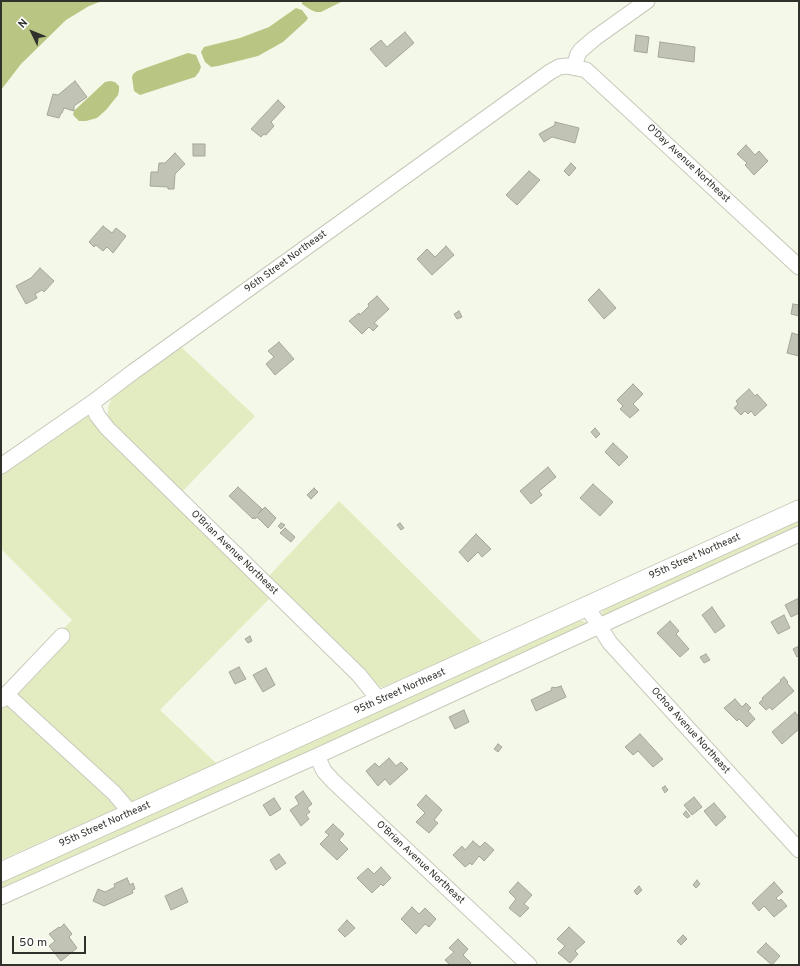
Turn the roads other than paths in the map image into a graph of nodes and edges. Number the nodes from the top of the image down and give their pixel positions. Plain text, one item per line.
1 (647, 1) edge
2 (574, 67) junction
3 (799, 267) edge
4 (92, 404) junction
5 (1, 466) edge
6 (799, 510) edge
7 (799, 534) edge
8 (587, 607) junction
9 (599, 626) junction
10 (62, 636) dead end
11 (4, 697) edge
12 (380, 701) junction
13 (317, 756) junction
14 (130, 814) junction
15 (799, 850) edge
16 (1, 872) edge
17 (1, 897) edge
18 (529, 965) edge

1 - 2 street
2 - 3 street, O'Day Avenue Northeast
2 - 4 street, 96th Street Northeast
4 - 5 street, 96th Street Northeast
4 - 12 street, O'Brian Avenue Northeast
6 - 8 main road, 95th Street Northeast
7 - 9 street
8 - 9 street, Ochoa Avenue Northeast
8 - 12 main road, 95th Street Northeast
9 - 13 street
9 - 15 street, Ochoa Avenue Northeast
10 - 11 street
11 - 14 street
12 - 14 main road, 95th Street Northeast
13 - 17 street
13 - 18 street, O'Brian Avenue Northeast
14 - 16 main road, 95th Street Northeast

